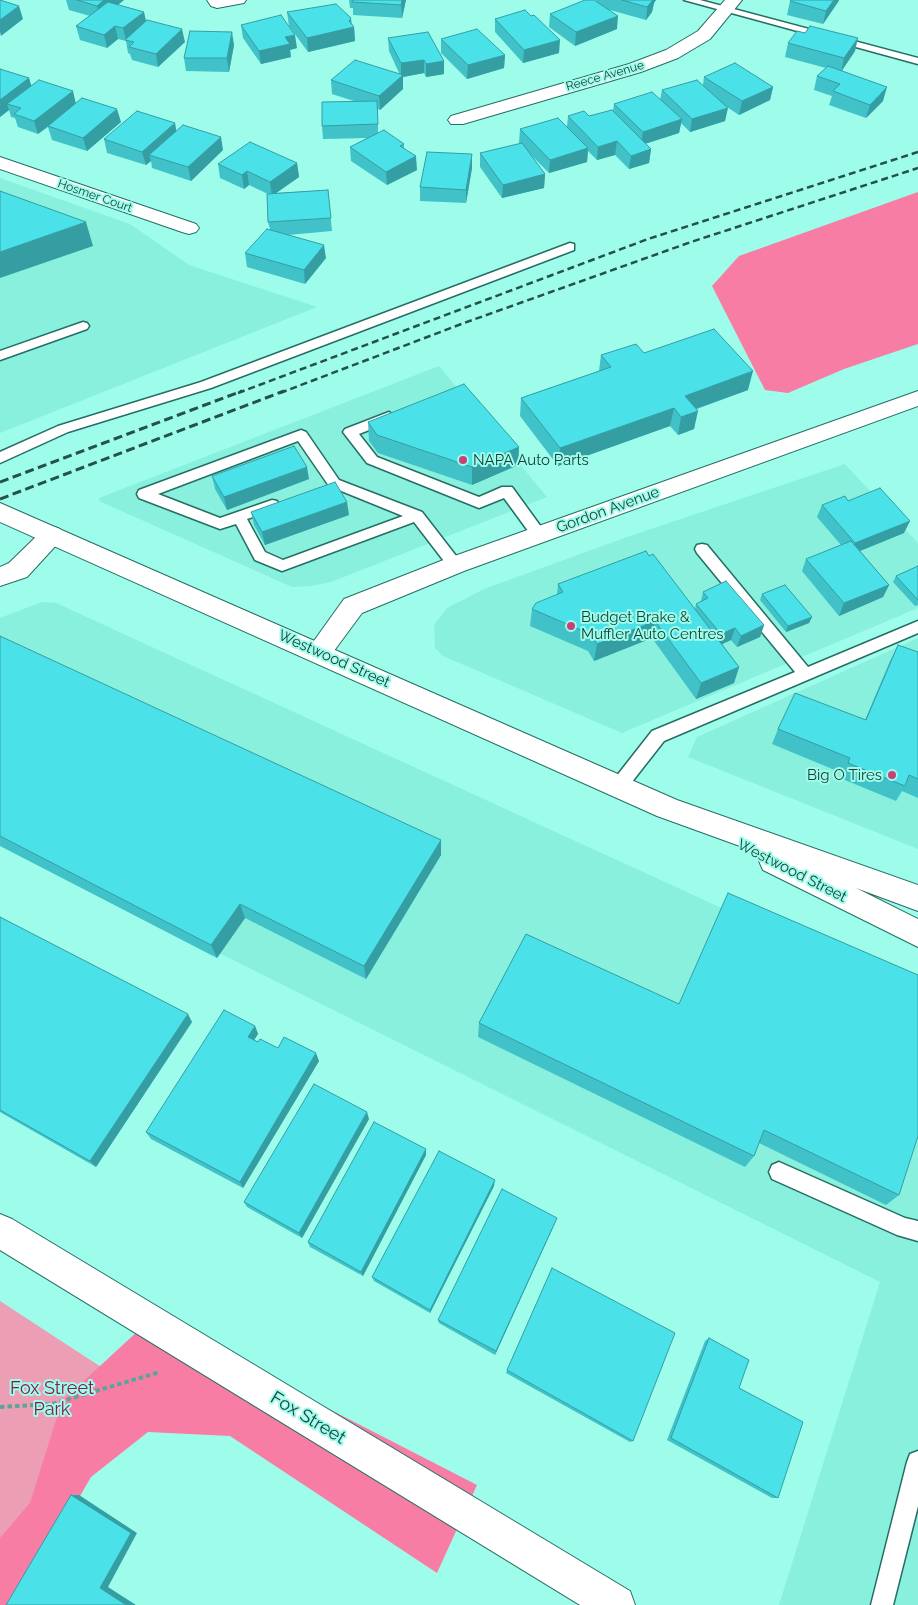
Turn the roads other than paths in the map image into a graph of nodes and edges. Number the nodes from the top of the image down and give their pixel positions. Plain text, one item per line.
1 (215, 0) edge
2 (238, 0) edge
3 (689, 0) edge
4 (730, 5) edge
5 (918, 61) edge
6 (457, 120) dead end
7 (0, 163) edge
8 (189, 228) dead end
9 (570, 247) dead end
10 (82, 326) dead end
11 (0, 356) edge
12 (918, 398) edge
13 (402, 412) edge
14 (0, 458) edge
15 (334, 483) junction
16 (317, 489) edge
17 (282, 502) edge
18 (0, 512) edge
19 (417, 516) junction
20 (239, 518) junction
21 (52, 535) junction
22 (539, 535) junction
23 (702, 549) dead end
24 (455, 565) junction
25 (0, 577) edge
26 (918, 627) edge
27 (319, 652) junction
28 (805, 674) junction
29 (618, 787) junction
30 (667, 808) junction
31 (918, 898) edge
32 (918, 934) edge
33 (779, 1172) dead end
34 (0, 1231) edge
35 (918, 1231) edge
36 (918, 1462) edge
37 (616, 1605) edge
38 (882, 1605) edge

1 - 2 street
3 - 4 lane
4 - 5 lane
4 - 6 street, Reece Avenue
7 - 8 street, Hosmer Court
9 - 14 lane
10 - 11 lane
12 - 22 street, Gordon Avenue
13 - 22 lane
15 - 16 lane
15 - 19 lane
15 - 20 lane
17 - 20 lane
18 - 21 street, Westwood Street
19 - 20 lane
19 - 24 lane
21 - 25 street
21 - 27 street, Westwood Street
22 - 24 street, Gordon Avenue
23 - 28 lane
24 - 27 street, Gordon Avenue
26 - 28 lane
27 - 29 street, Westwood Street
28 - 29 lane
29 - 30 street, Westwood Street
30 - 31 street, Westwood Street
30 - 32 street, Westwood Street
33 - 35 lane
34 - 37 street, Fox Street
36 - 38 lane

